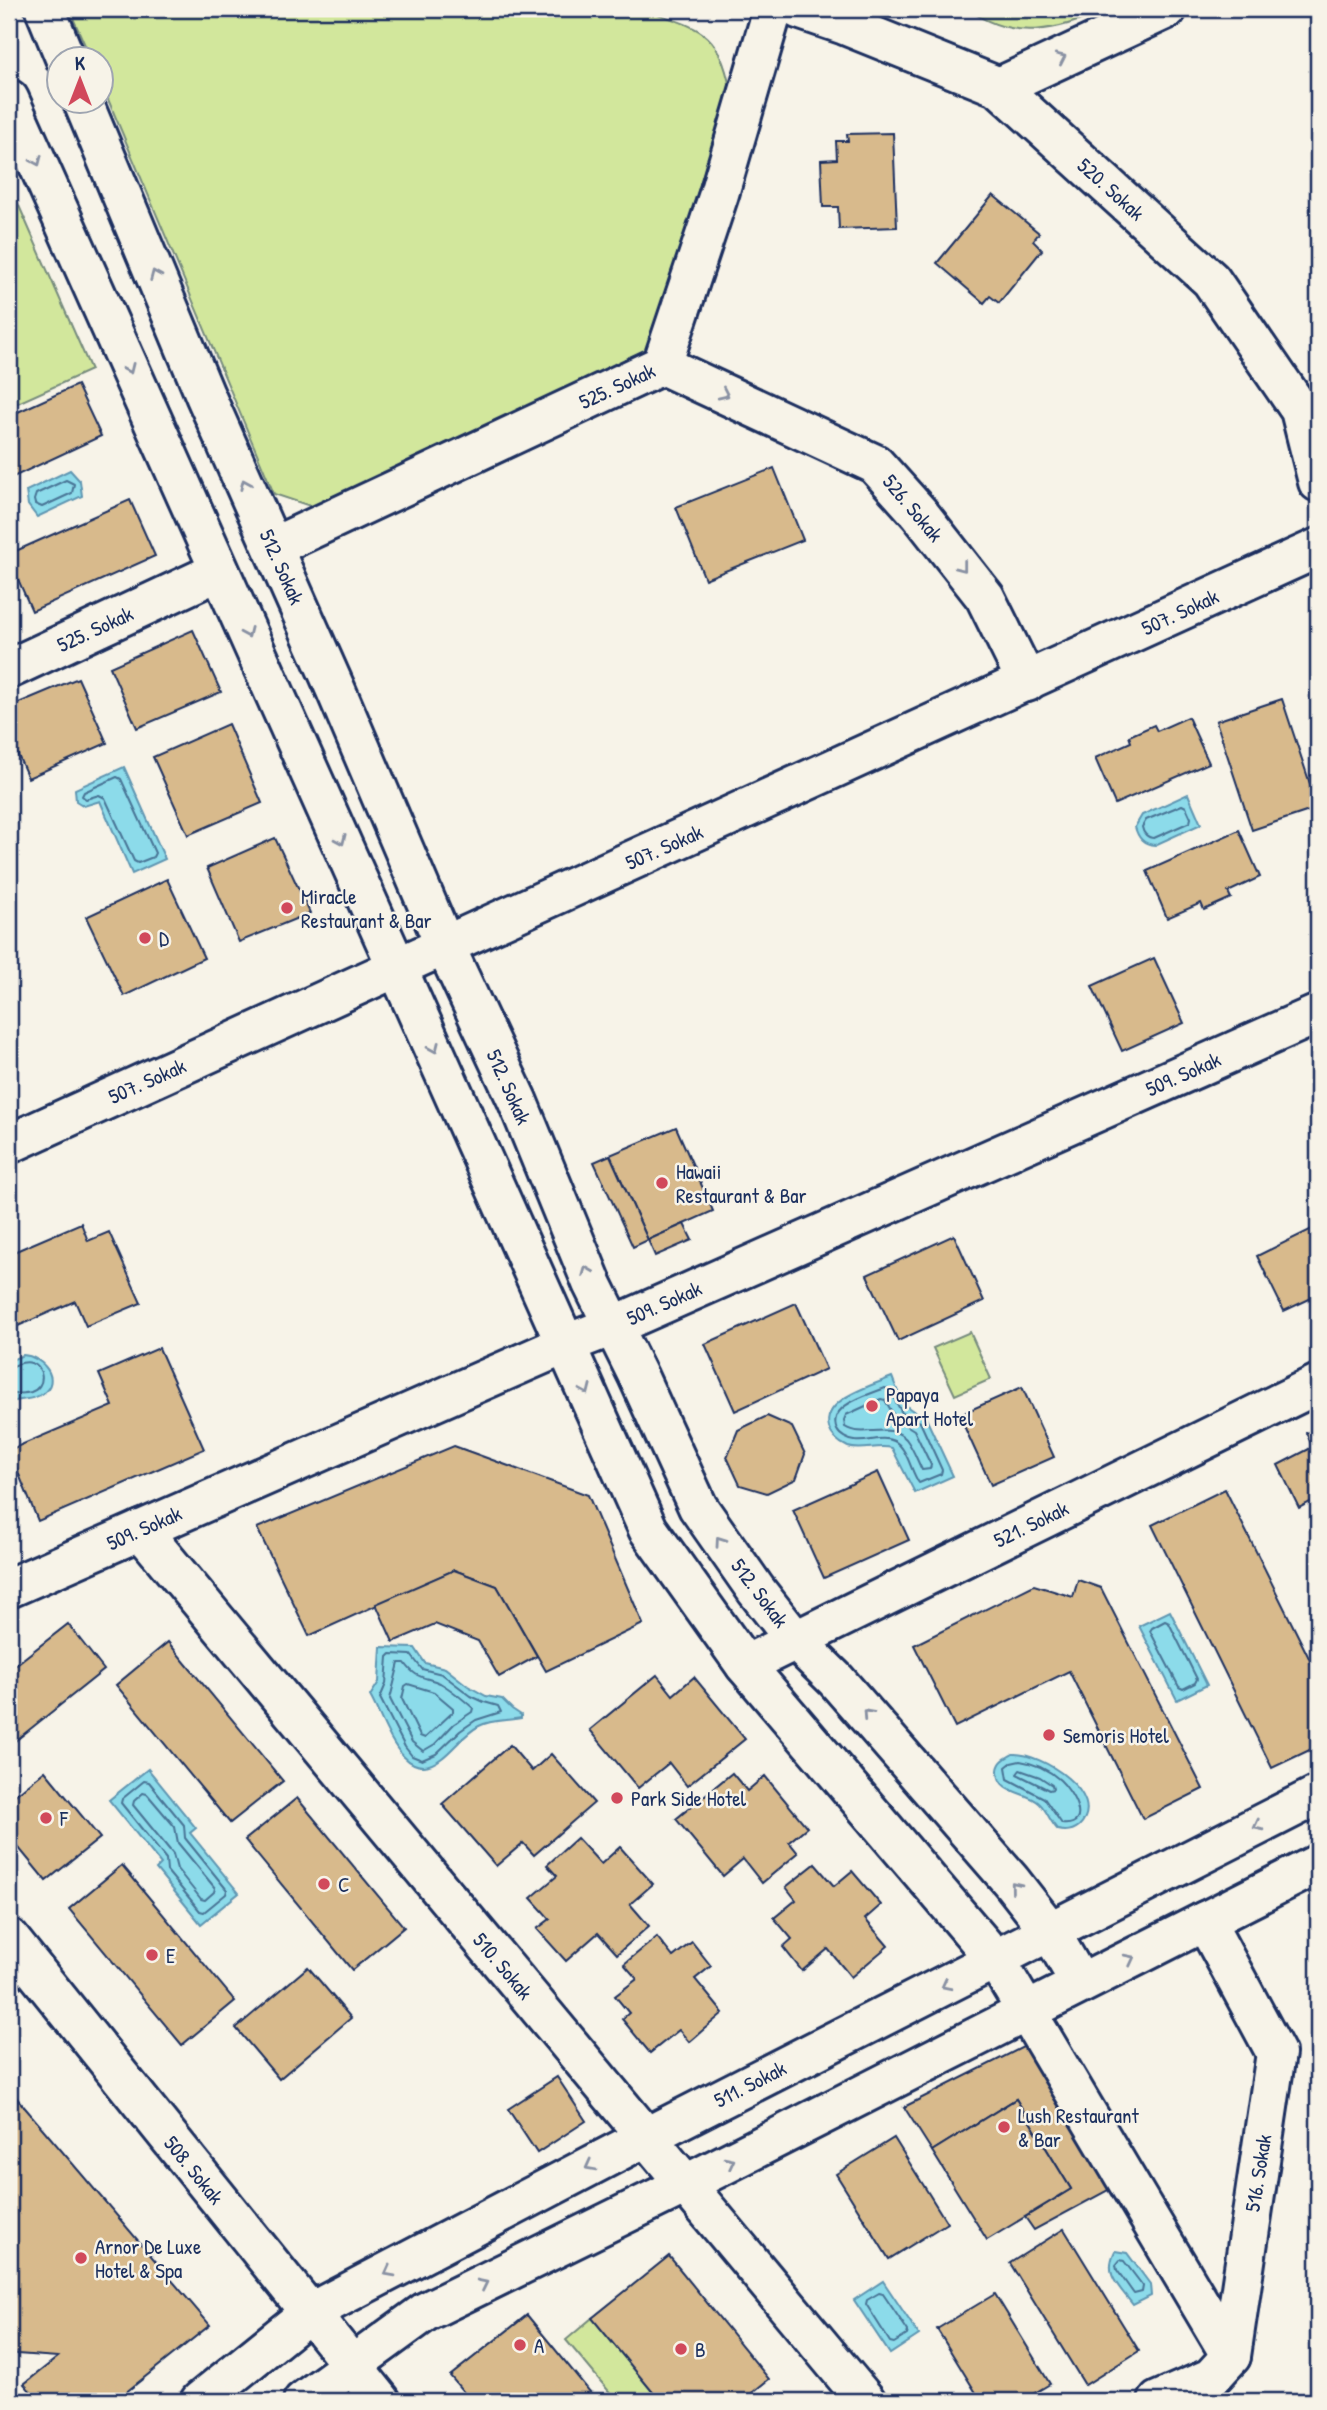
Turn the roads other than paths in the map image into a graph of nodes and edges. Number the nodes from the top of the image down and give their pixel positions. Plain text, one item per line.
1 (45, 9) edge
2 (773, 9) edge
3 (798, 9) edge
4 (1167, 9) edge
5 (861, 17) edge
6 (60, 46) edge
7 (999, 87) junction
8 (9, 99) edge
9 (89, 116) edge
10 (663, 365) junction
11 (1318, 482) edge
12 (273, 547) junction
13 (1318, 548) edge
14 (219, 571) junction
15 (9, 669) edge
16 (1027, 682) junction
17 (445, 946) junction
18 (398, 967) junction
19 (1318, 1014) edge
20 (9, 1144) edge
21 (612, 1326) junction
22 (566, 1344) junction
23 (1318, 1384) edge
24 (141, 1530) junction
25 (9, 1588) edge
26 (795, 1640) junction
27 (745, 1665) junction
28 (1318, 1795) edge
29 (1318, 1864) edge
30 (1205, 1921) junction
31 (1050, 1931) junction
32 (9, 1938) edge
33 (996, 1960) junction
34 (1080, 1983) junction
35 (1026, 2011) junction
36 (644, 2137) junction
37 (684, 2185) junction
38 (309, 2313) junction
39 (1230, 2356) junction
40 (351, 2365) junction
41 (200, 2401) edge
42 (303, 2401) edge
43 (381, 2401) edge
44 (866, 2401) edge
45 (1158, 2401) edge

1 - 6 street
2 - 10 street, 525. Sokak
3 - 5 street, 520. Sokak
7 -> 4 street
5 - 7 street, 520. Sokak
7 - 11 street, 520. Sokak
8 -> 14 street
12 -> 9 street, 512. Sokak
10 - 12 street, 525. Sokak
10 -> 16 street, 526. Sokak
12 - 17 street, 512. Sokak
13 - 16 street, 507. Sokak
14 - 15 street, 525. Sokak
14 -> 18 street
16 - 17 street, 507. Sokak
17 - 18 street, 507. Sokak
21 -> 17 street, 512. Sokak
18 - 20 street, 507. Sokak
18 -> 22 street
19 - 21 street, 509. Sokak
21 - 22 street, 509. Sokak
26 -> 21 street, 512. Sokak
22 - 24 street, 509. Sokak
22 -> 27 street
23 - 26 street, 521. Sokak
24 - 25 street, 509. Sokak
24 - 36 street, 510. Sokak
26 - 27 street, 521. Sokak
31 -> 26 street, 512. Sokak
27 - 33 street
28 -> 31 street, 511. Sokak
29 - 30 street
34 -> 30 street
30 - 39 street, 516. Sokak
31 - 33 street, 511. Sokak
31 - 34 street, 512. Sokak
32 - 38 street, 508. Sokak
33 - 35 street
33 -> 36 street, 511. Sokak
34 - 35 street
37 -> 35 street
35 - 39 street
36 - 37 street, 510. Sokak
36 -> 38 street, 511. Sokak
40 -> 37 street
37 - 44 street, 510. Sokak
38 - 40 street, 508. Sokak
38 - 41 street, 511. Sokak
39 - 45 street
40 - 42 street
40 - 43 street, 508. Sokak

